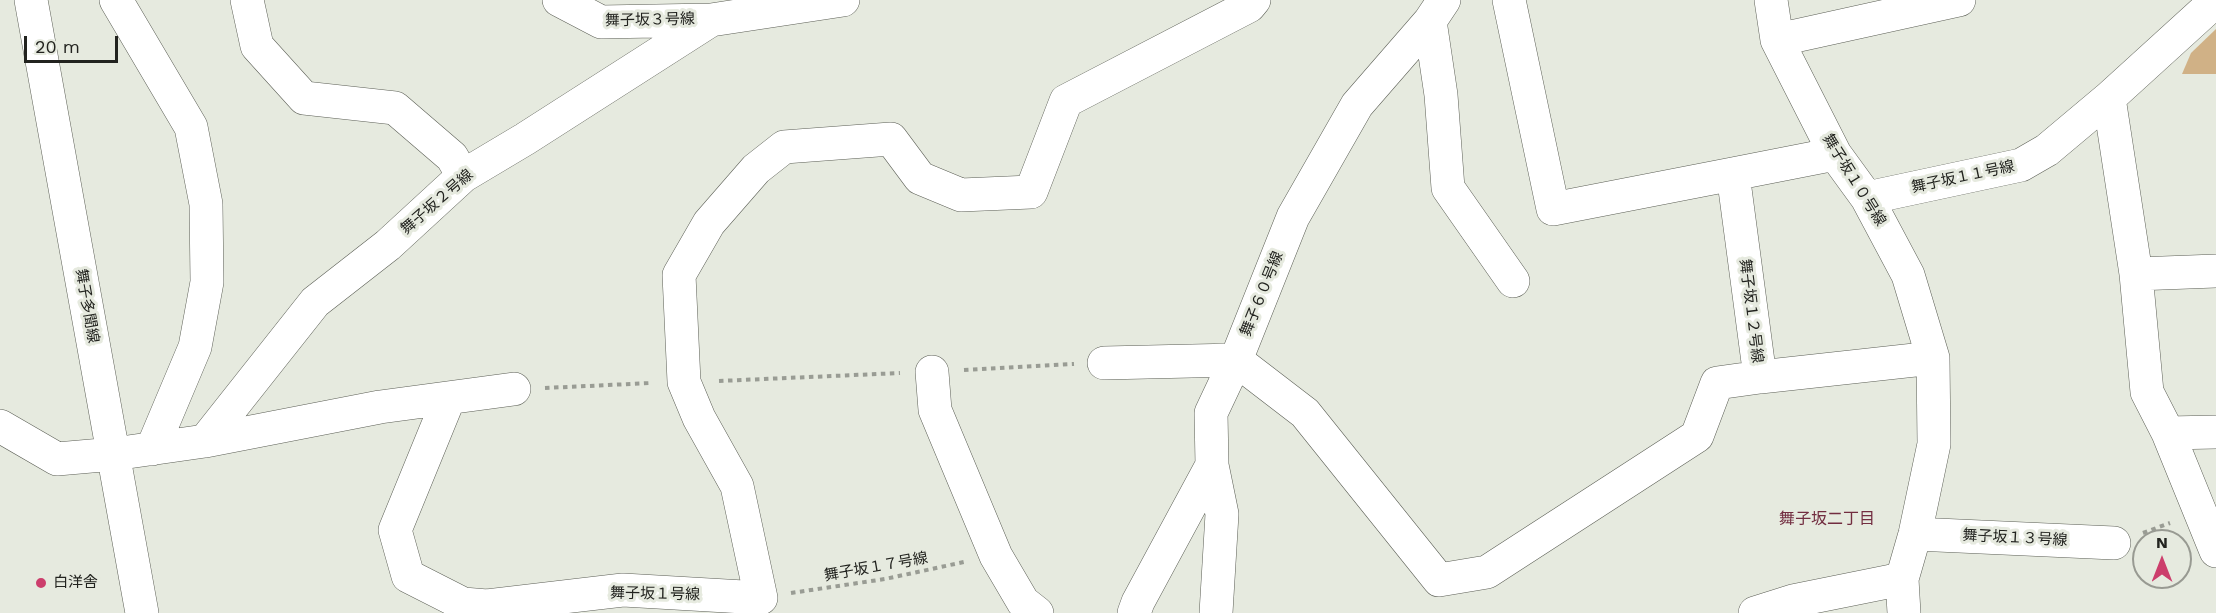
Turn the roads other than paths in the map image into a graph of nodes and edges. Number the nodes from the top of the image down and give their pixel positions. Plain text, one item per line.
1 (31, 0) edge
2 (116, 0) edge
3 (247, 0) edge
4 (559, 0) edge
5 (843, 0) edge
6 (1254, 0) edge
7 (1509, 0) edge
8 (1771, 0) edge
9 (1959, 0) edge
10 (2211, 0) edge
11 (1437, 10) edge
12 (711, 20) junction
13 (1777, 40) junction
14 (2109, 98) junction
15 (1835, 154) junction
16 (1733, 174) junction
17 (463, 177) junction
18 (1867, 198) junction
19 (2216, 271) edge
20 (2136, 274) junction
21 (1513, 281) dead end
22 (1933, 358) junction
23 (1236, 360) junction
24 (1104, 363) road end
25 (932, 372) road end
26 (1760, 377) junction
27 (514, 389) road end
28 (449, 398) junction
29 (0, 426) edge
30 (2216, 432) edge
31 (2168, 433) junction
32 (205, 441) junction
33 (152, 449) junction
34 (114, 454) junction
35 (1212, 465) junction
36 (1915, 534) junction
37 (2114, 543) road end
38 (2216, 550) edge
39 (1902, 579) junction
40 (589, 604) edge
41 (762, 606) edge
42 (486, 610) edge
43 (142, 613) edge
44 (1036, 613) edge
45 (1134, 613) edge
46 (1216, 613) edge
47 (1755, 613) edge
48 (1904, 613) edge

1 - 34 street, 舞子多聞線
2 - 33 street
3 - 17 street
4 - 12 street, 舞子坂３号線
5 - 12 street, 舞子坂２号線
6 - 41 street
7 - 16 street
8 - 13 street, 舞子坂１０号線
9 - 13 street
10 - 14 street
11 - 21 street
11 - 23 street, 舞子６０号線
12 - 17 street, 舞子坂２号線
13 - 15 street, 舞子坂１０号線
14 - 18 street, 舞子坂１１号線
14 - 20 street
15 - 16 street
15 - 18 street, 舞子坂１０号線
16 - 26 street, 舞子坂１２号線
17 - 32 street, 舞子坂２号線
18 - 22 street, 舞子坂１０号線
19 - 20 street
20 - 31 street
22 - 26 street, 舞子坂１２号線
22 - 36 street, 舞子坂１０号線
23 - 24 street
23 - 26 street
23 - 35 street, 舞子６０号線
25 - 44 street
27 - 28 street
28 - 32 street
28 - 42 street, 舞子坂１号線
29 - 34 street
30 - 31 street
31 - 38 street
32 - 33 street
33 - 34 street
34 - 43 street, 舞子多聞線
35 - 45 street, 舞子６０号線
35 - 46 street
36 - 37 street, 舞子坂１３号線
36 - 39 street, 舞子坂１０号線
39 - 47 street
39 - 48 street, 舞子坂１０号線
40 - 41 street, 舞子坂１号線
40 - 42 street, 舞子坂１号線

